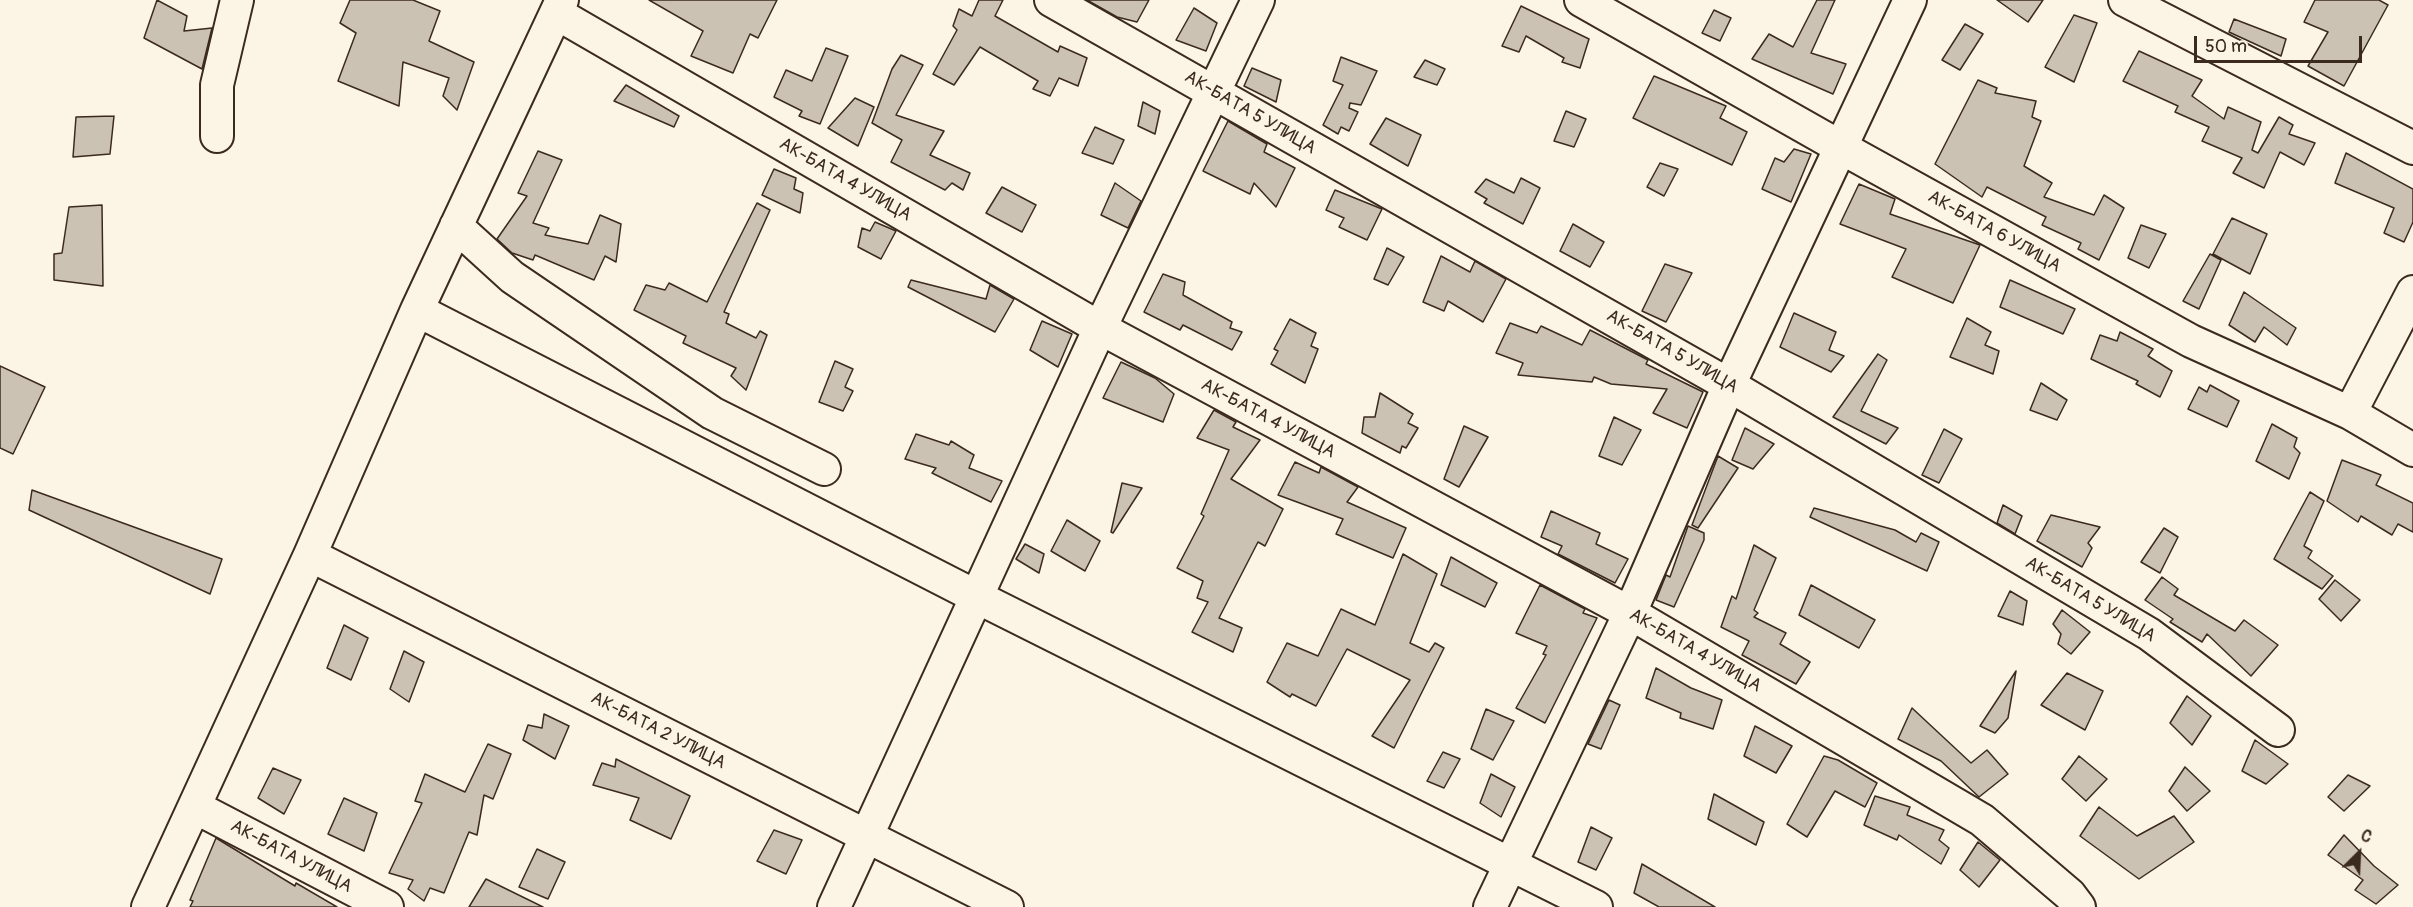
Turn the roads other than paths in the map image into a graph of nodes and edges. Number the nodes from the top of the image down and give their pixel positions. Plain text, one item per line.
1 (237, 0) edge
2 (1051, 0) edge
3 (1258, 0) edge
4 (1581, 0) edge
5 (1910, 0) edge
6 (2125, 0) edge
7 (559, 7) edge
8 (1213, 92) junction
9 (217, 136) dead end
10 (1842, 148) junction
11 (2413, 148) edge
12 (456, 226) junction
13 (2413, 292) edge
14 (417, 310) junction
15 (1100, 328) junction
16 (1729, 385) junction
17 (2350, 413) junction
18 (2413, 450) edge
19 (824, 469) dead end
20 (310, 555) junction
21 (977, 597) junction
22 (1630, 613) junction
23 (2278, 730) dead end
24 (195, 807) junction
25 (868, 837) junction
26 (1510, 866) junction
27 (148, 907) edge
28 (387, 907) edge
29 (834, 907) edge
30 (1007, 907) edge
31 (1490, 907) edge
32 (1596, 907) edge
33 (2079, 907) edge

1 - 9 street
2 - 8 street, АК-БАТА 5 УЛИЦА
3 - 8 street
4 - 10 street, АК-БАТА 6 УЛИЦА
5 - 10 street
6 - 11 street
7 - 12 street
7 - 15 street, АК-БАТА 4 УЛИЦА
8 - 15 street
8 - 16 street, АК-БАТА 5 УЛИЦА
10 - 16 street
10 - 17 street, АК-БАТА 6 УЛИЦА
12 - 14 street
12 - 19 street
13 - 17 street
14 - 20 street
14 - 21 street
15 - 21 street
15 - 22 street, АК-БАТА 4 УЛИЦА
16 - 22 street
16 - 23 street, АК-БАТА 5 УЛИЦА
17 - 18 street, АК-БАТА 6 УЛИЦА
20 - 24 street
20 - 25 street, АК-БАТА 2 УЛИЦА
21 - 25 street
21 - 26 street
22 - 26 street
22 - 33 street, АК-БАТА 4 УЛИЦА
24 - 27 street
24 - 28 street, АК-БАТА УЛИЦА
25 - 29 street
25 - 30 street, АК-БАТА 2 УЛИЦА
26 - 31 street
26 - 32 street

